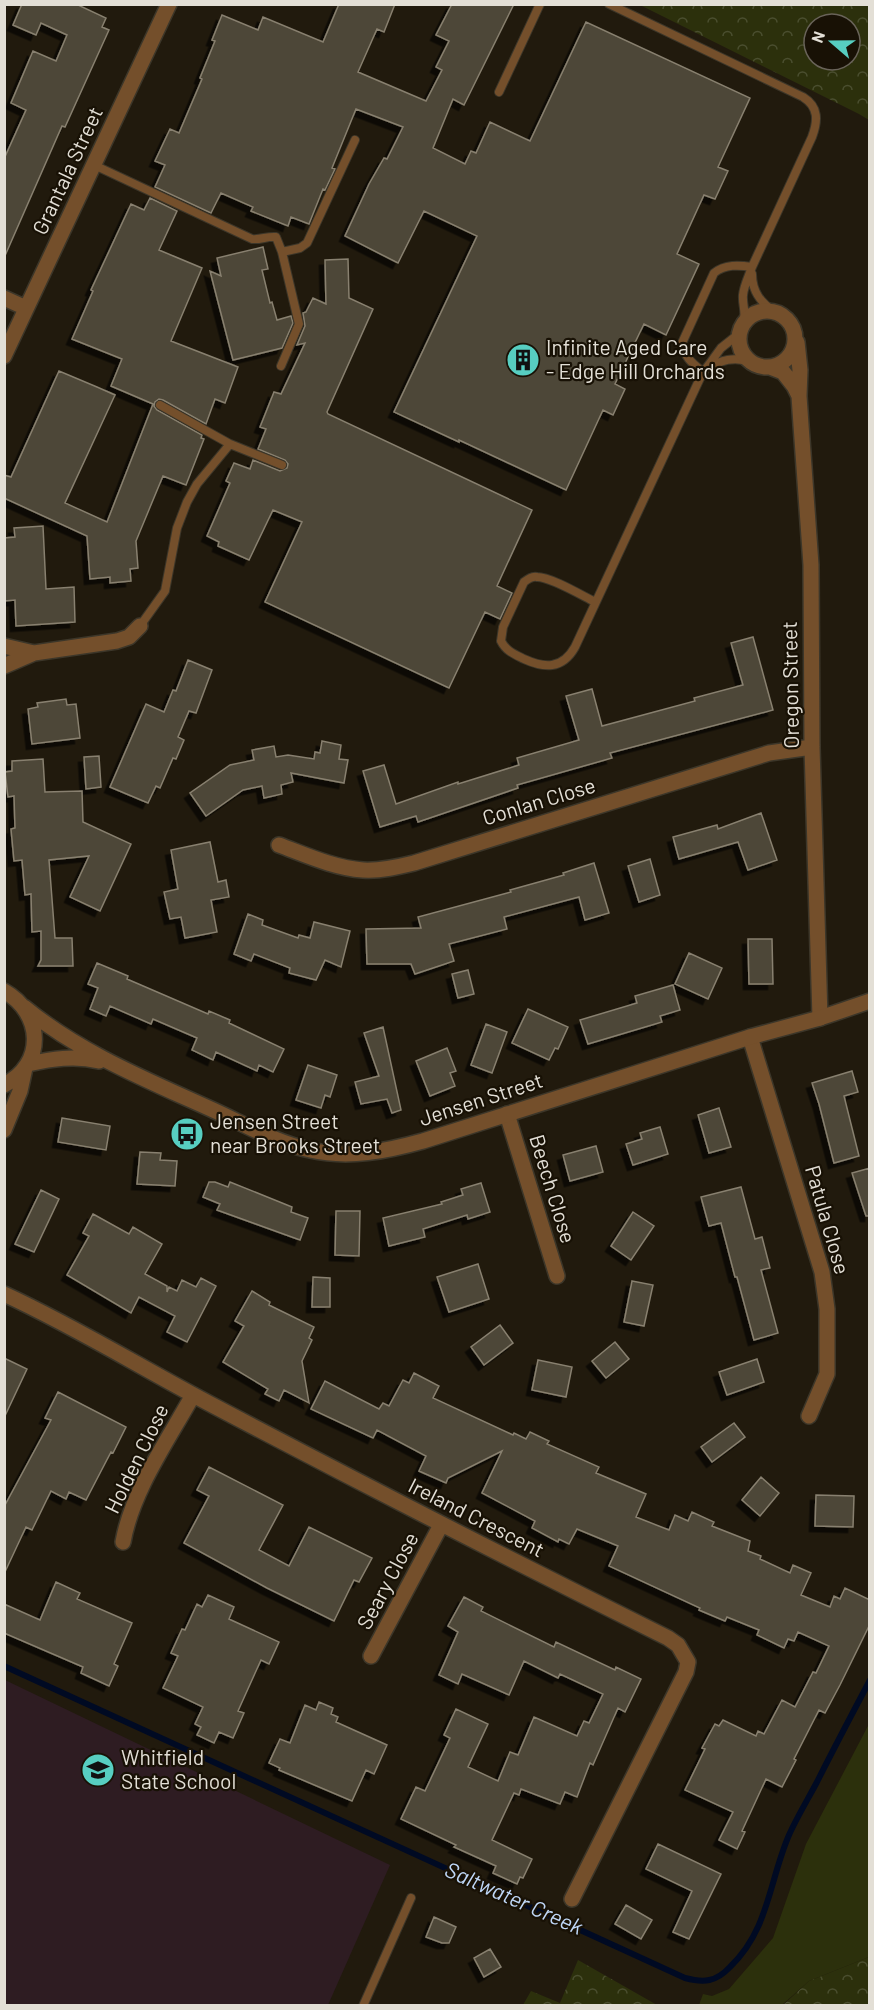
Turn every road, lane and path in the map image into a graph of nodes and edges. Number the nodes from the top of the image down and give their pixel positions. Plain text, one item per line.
1 (169, 4) edge
2 (540, 4) edge
3 (609, 4) edge
4 (499, 92) dead end
5 (355, 140) dead end
6 (94, 165) junction
7 (282, 252) junction
8 (752, 267) junction
9 (4, 298) edge
10 (26, 308) junction
11 (775, 312) junction
12 (741, 328) junction
13 (796, 336) junction
14 (4, 356) edge
15 (751, 362) junction
16 (281, 366) dead end
17 (770, 368) junction
18 (703, 372) junction
19 (799, 396) junction
20 (160, 405) dead end
21 (230, 444) junction
22 (282, 465) dead end
23 (595, 602) junction
24 (140, 626) joint
25 (4, 646) edge
26 (34, 653) junction
27 (4, 666) edge
28 (812, 747) junction
29 (279, 845) dead end
30 (5, 991) edge
31 (870, 1001) edge
32 (24, 1007) junction
33 (820, 1018) junction
34 (750, 1037) junction
35 (111, 1064) junction
36 (26, 1066) junction
37 (4, 1085) edge
38 (507, 1114) junction
39 (4, 1130) edge
40 (557, 1276) dead end
41 (4, 1294) edge
42 (193, 1395) junction
43 (809, 1416) dead end
44 (441, 1525) junction
45 (123, 1542) dead end
46 (371, 1656) dead end
47 (411, 1898) dead end
48 (572, 1899) dead end
49 (363, 2006) edge

1 - 6 street, Grantala Street
2 - 4 lane
3 - 8 lane
5 - 7 lane
6 - 7 lane
6 - 10 street, Grantala Street
7 - 16 lane
8 - 11 lane
8 - 12 lane
8 - 18 lane
9 - 10 street
10 - 14 street, Grantala Street
11 - 12 street
11 - 13 street
12 - 15 street
12 - 18 lane
13 - 17 street
13 - 19 street, Oregon Street
15 - 17 street
15 - 18 lane
17 - 19 street
18 - 23 lane
19 - 28 street, Oregon Street
20 - 21 lane
21 - 22 lane
21 - 24 lane
23 - 23 lane
24 - 26 street
25 - 26 street
26 - 27 street
28 - 29 street, Conlan Close
28 - 33 street, Oregon Street
30 - 32 street, Jensen Street
31 - 33 street, Jensen Street
32 - 35 street, Jensen Street
32 - 36 street
33 - 34 street, Jensen Street
34 - 38 street, Jensen Street
34 - 43 street, Patula Close
35 - 36 street, Jensen Street
35 - 38 street, Jensen Street
36 - 37 street
36 - 39 street
38 - 40 street, Beech Close
41 - 42 street, Ireland Crescent
42 - 44 street, Ireland Crescent
42 - 45 street, Holden Close
44 - 46 street, Seary Close
44 - 48 street, Ireland Crescent
47 - 49 lane

